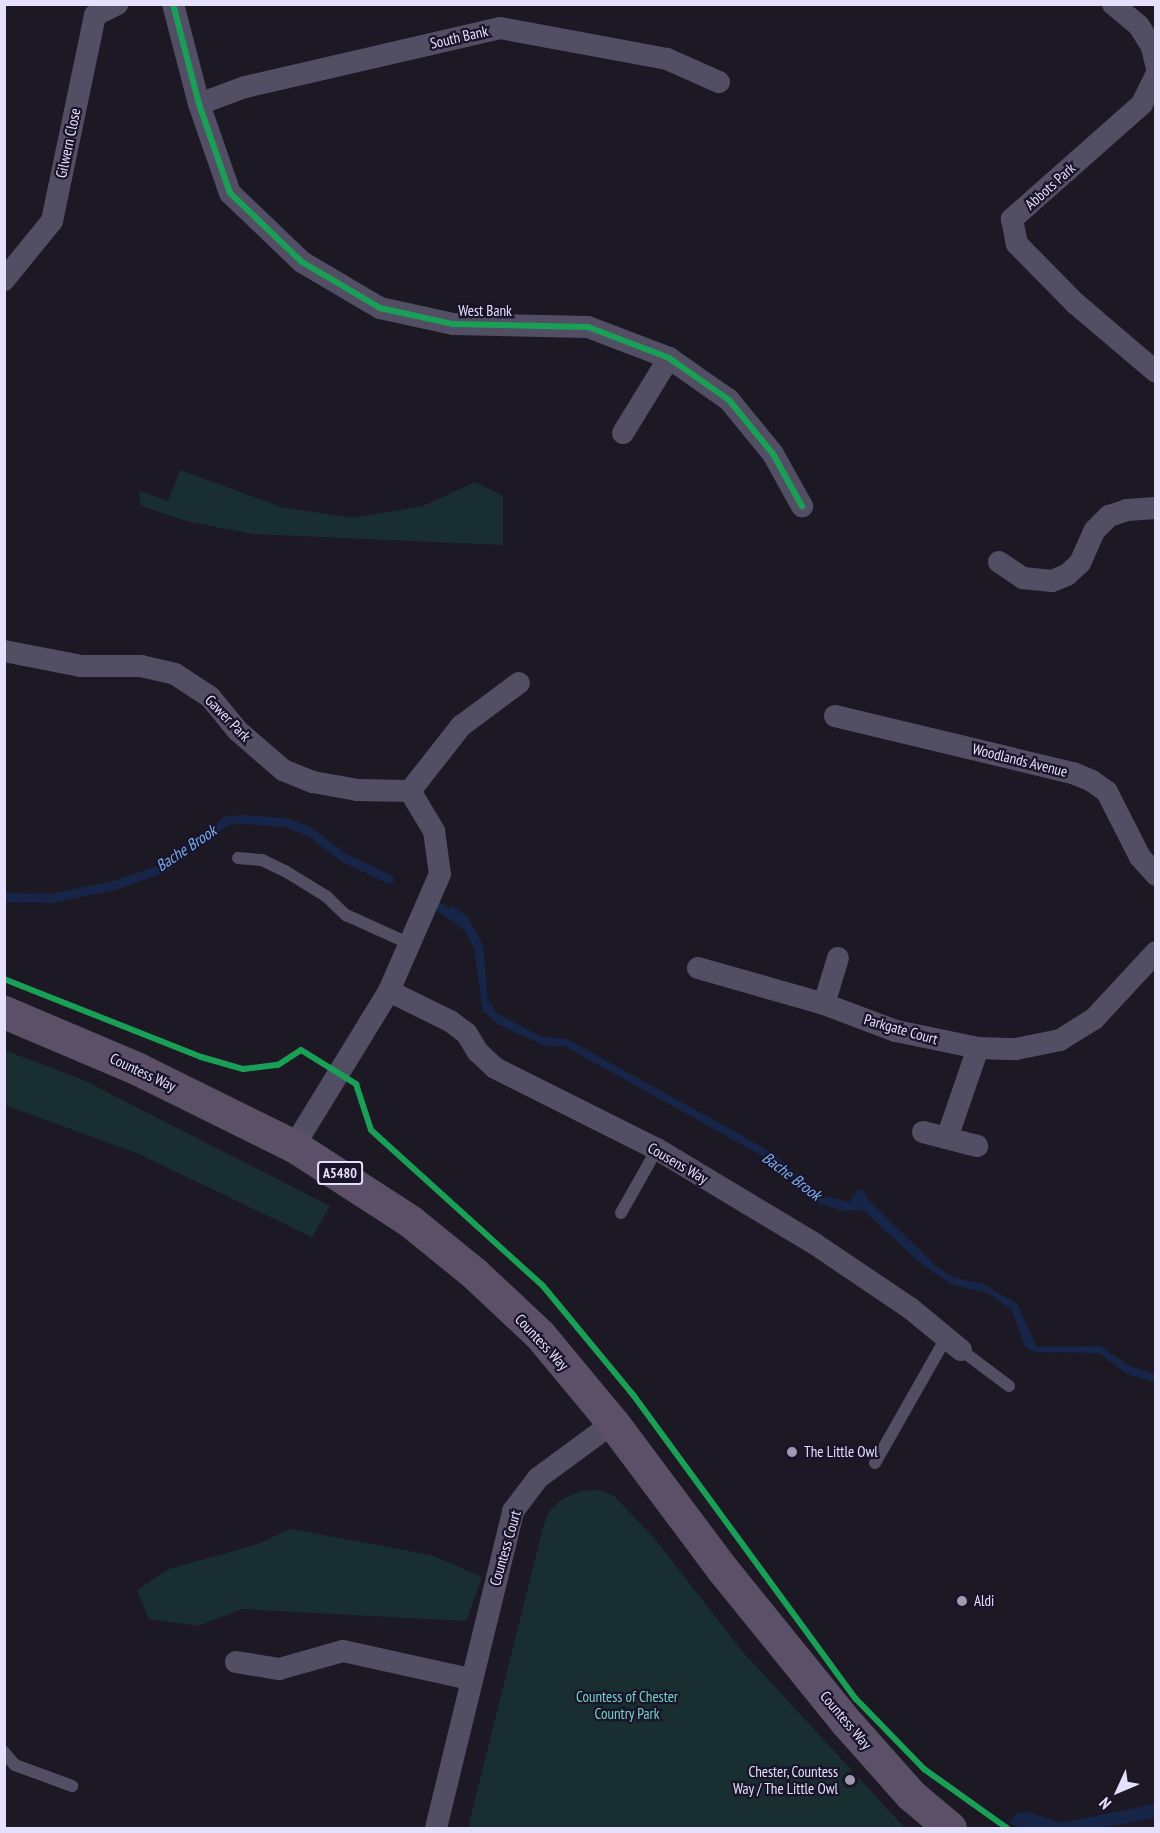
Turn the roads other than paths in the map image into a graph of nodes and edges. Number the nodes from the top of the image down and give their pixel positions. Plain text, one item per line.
1 (118, 4) edge
2 (173, 4) edge
3 (1113, 4) edge
4 (1155, 65) edge
5 (1155, 75) edge
6 (718, 82) dead end
7 (199, 104) junction
8 (4, 280) edge
9 (669, 358) junction
10 (1155, 372) edge
11 (623, 433) dead end
12 (802, 506) dead end
13 (1155, 508) edge
14 (999, 562) dead end
15 (4, 651) edge
16 (519, 684) dead end
17 (835, 716) dead end
18 (410, 791) junction
19 (238, 858) dead end
20 (1155, 875) edge
21 (408, 943) junction
22 (1155, 952) edge
23 (838, 958) dead end
24 (699, 968) dead end
25 (388, 991) junction
26 (824, 1005) junction
27 (4, 1012) edge
28 (978, 1048) junction
29 (923, 1132) dead end
30 (947, 1138) junction
31 (294, 1146) junction
32 (976, 1146) dead end
33 (657, 1149) junction
34 (621, 1213) dead end
35 (954, 1343) junction
36 (1009, 1386) dead end
37 (613, 1423) junction
38 (875, 1463) dead end
39 (236, 1662) dead end
40 (470, 1679) junction
41 (4, 1752) edge
42 (72, 1786) dead end
43 (436, 1828) edge
44 (950, 1828) edge

1 - 8 street, Gilwern Close
2 - 7 street, West Bank
3 - 4 street
5 - 10 street, Abbots Park
6 - 7 street, South Bank
7 - 9 street, West Bank
9 - 11 street
9 - 12 street, West Bank
13 - 14 street
15 - 18 street, Gawer Park
16 - 18 street
17 - 20 street, Woodlands Avenue
18 - 21 street
19 - 21 lane
21 - 25 street
22 - 28 street, Parkgate Court
23 - 26 street
24 - 26 street, Parkgate Court
25 - 31 street
25 - 33 street, Cousens Way
26 - 28 street, Parkgate Court
27 - 31 main road, Countess Way / A5480
28 - 30 street
29 - 30 street
30 - 32 street
31 - 37 main road, Countess Way / A5480
33 - 34 lane
33 - 35 street, Cousens Way
35 - 36 lane
35 - 38 lane
37 - 40 street, Countess Court
37 - 44 main road, Countess Way / A5480
39 - 40 street
40 - 43 street, Countess Court
41 - 42 lane

